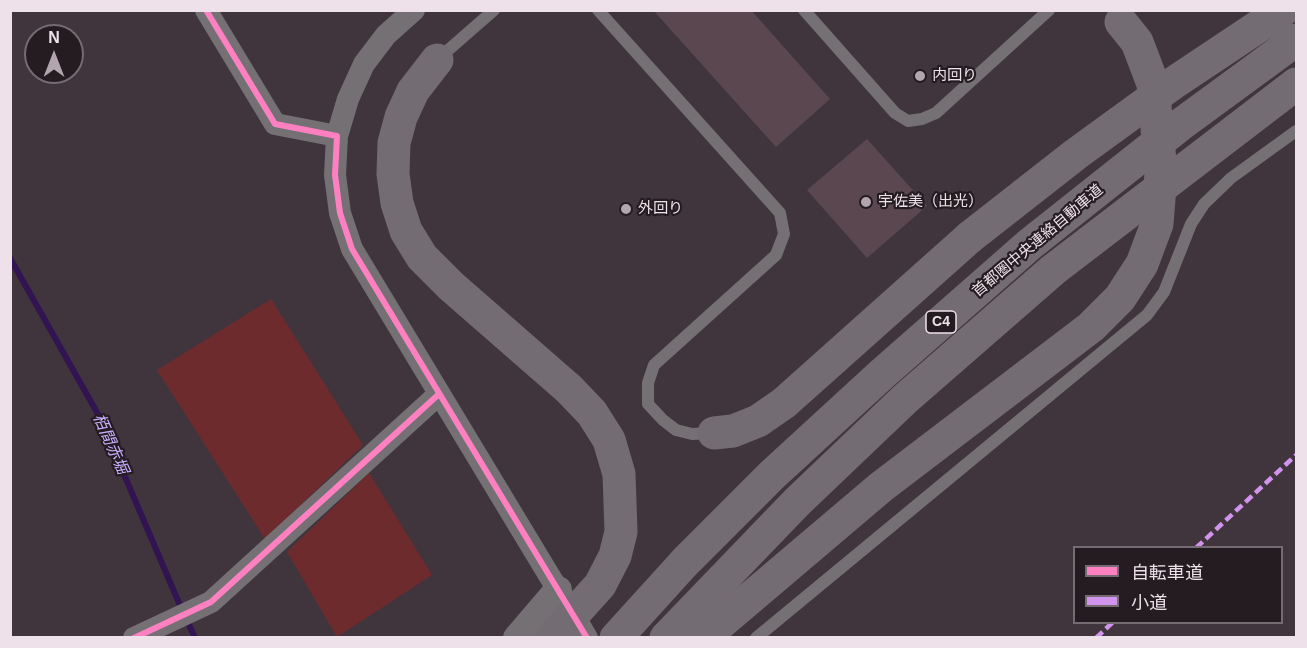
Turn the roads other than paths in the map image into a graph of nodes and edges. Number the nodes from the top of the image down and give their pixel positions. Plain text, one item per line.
1 (206, 10) edge
2 (414, 10) edge
3 (494, 10) edge
4 (598, 10) edge
5 (804, 10) edge
6 (1049, 10) edge
7 (1283, 10) edge
8 (1115, 16) edge
9 (1296, 40) edge
10 (437, 60) joint
11 (1296, 84) edge
12 (1296, 130) edge
13 (337, 136) junction
14 (439, 394) junction
15 (714, 433) joint
16 (561, 595) joint
17 (573, 634) edge
18 (134, 638) edge
19 (517, 638) edge
20 (616, 638) edge
21 (666, 638) edge
22 (703, 638) edge
23 (756, 638) edge

1 - 13 street
2 - 13 street
3 - 10 lane
4 - 15 lane
5 - 6 lane
7 - 15 highway, bridge
8 - 22 highway
9 - 20 highway, 首都圏中央連絡自動車道 / C4, bridge
10 - 17 highway
11 - 21 highway, C4, bridge
12 - 23 lane
13 - 14 street
14 - 16 street
14 - 18 street
16 - 19 street

